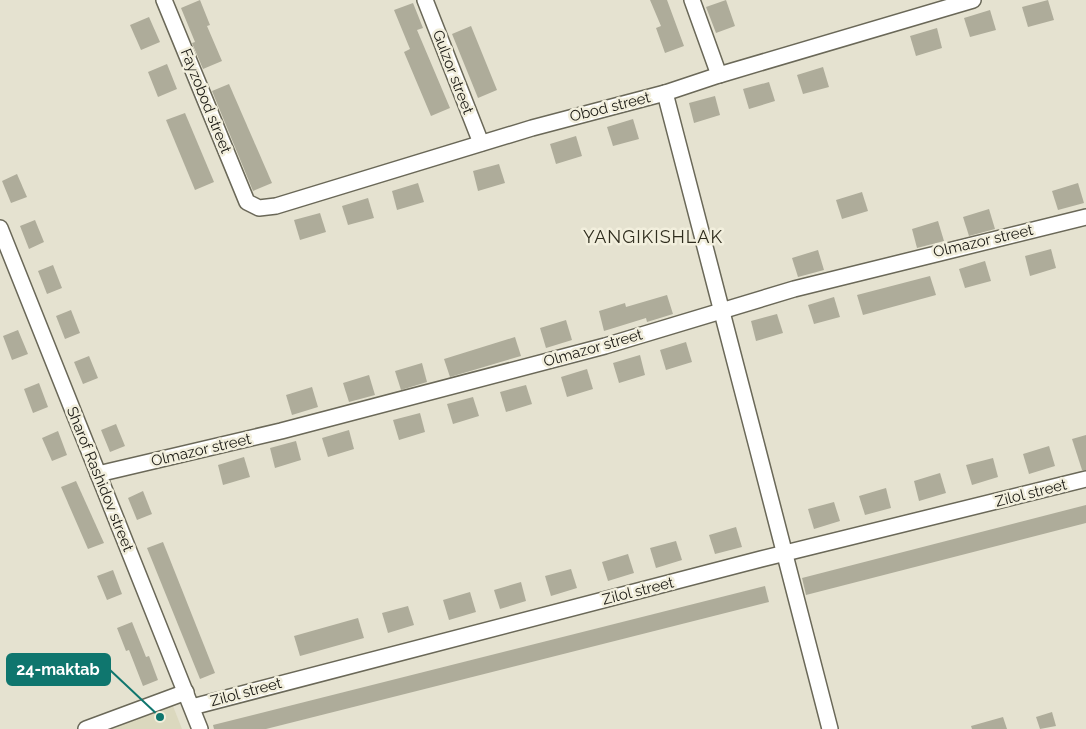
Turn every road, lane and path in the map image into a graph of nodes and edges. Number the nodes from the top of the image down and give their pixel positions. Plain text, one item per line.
1 (164, 0) edge
2 (425, 0) edge
3 (692, 0) edge
4 (973, 0) edge
5 (957, 2) edge
6 (719, 75) junction
7 (665, 93) junction
8 (481, 143) junction
9 (247, 202) joint
10 (1086, 217) edge
11 (0, 228) edge
12 (724, 309) junction
13 (98, 474) junction
14 (1086, 479) edge
15 (784, 554) junction
16 (186, 692) junction
17 (192, 707) junction
18 (86, 729) edge
19 (200, 729) edge
20 (830, 729) edge

1 - 9 street, Fayzobod street
2 - 8 street, Gulzor street
3 - 6 street
4 - 5 street, Obod street
5 - 6 street, Obod street
6 - 7 street, Obod street
7 - 8 street, Obod street
7 - 12 street
8 - 9 street, Obod street
10 - 12 street, Olmazor street
11 - 13 street, Sharof Rashidov street
12 - 13 street, Olmazor street
12 - 15 street
13 - 16 street, Sharof Rashidov street
14 - 15 street, Zilol street
15 - 17 street, Zilol street
15 - 20 street
16 - 17 street, Sharof Rashidov street
16 - 18 street
17 - 19 street, Sharof Rashidov street

